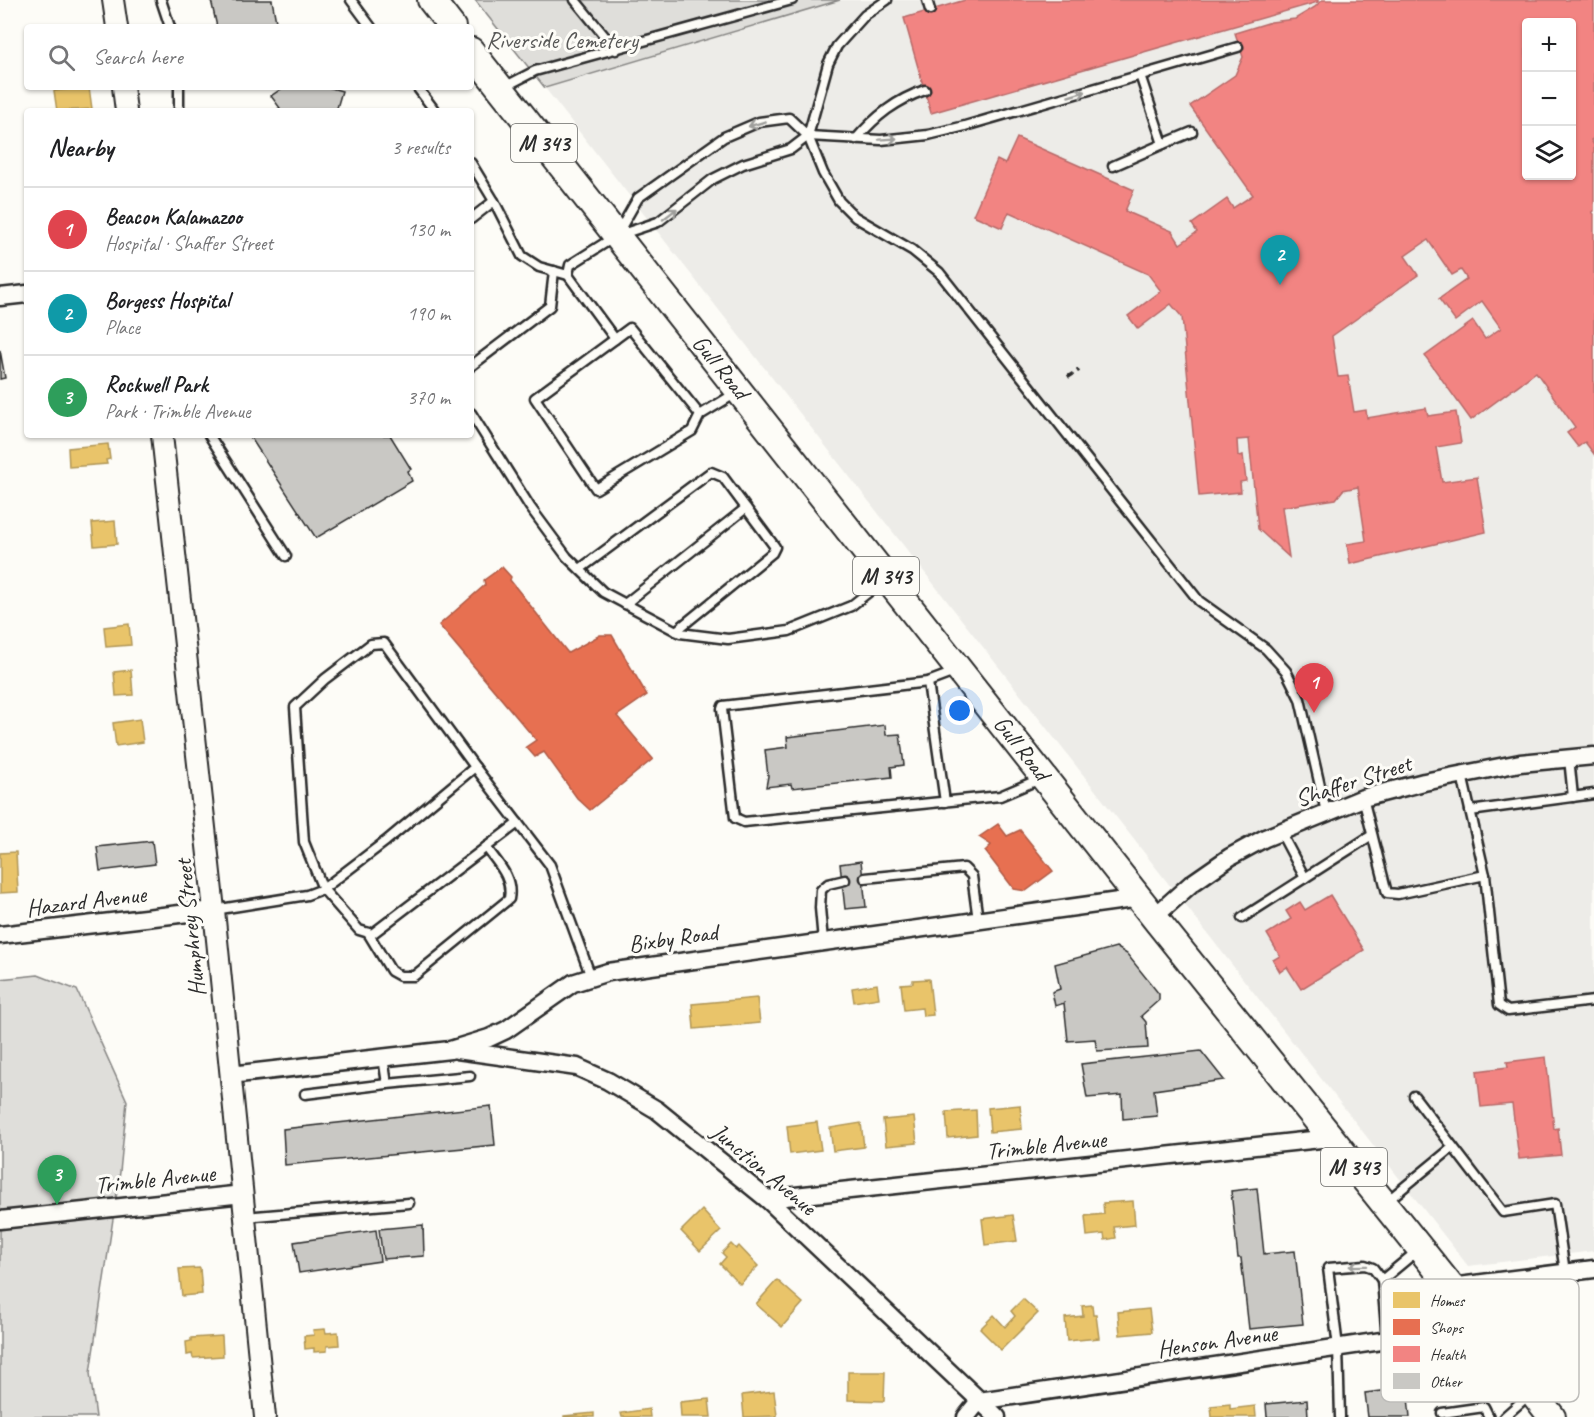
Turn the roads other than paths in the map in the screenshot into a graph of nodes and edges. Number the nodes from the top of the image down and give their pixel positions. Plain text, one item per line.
1 (113, 0) edge
2 (161, 0) edge
3 (351, 0) edge
4 (431, 0) edge
5 (575, 0) edge
6 (887, 0) edge
7 (927, 0) edge
8 (786, 1) edge
9 (930, 10) dead end
10 (117, 24) edge
11 (169, 24) edge
12 (369, 24) edge
13 (450, 24) edge
14 (1238, 47) dead end
15 (616, 50) junction
16 (474, 55) edge
17 (1140, 75) junction
18 (501, 88) junction
19 (123, 90) edge
20 (179, 90) edge
21 (419, 90) edge
22 (925, 90) dead end
23 (126, 108) edge
24 (179, 108) edge
25 (433, 108) edge
26 (1192, 132) dead end
27 (808, 136) junction
28 (856, 139) junction
29 (1163, 144) junction
30 (1113, 166) dead end
31 (474, 168) edge
32 (494, 201) junction
33 (474, 217) edge
34 (616, 236) junction
35 (554, 271) junction
36 (568, 275) junction
37 (24, 294) edge
38 (0, 297) edge
39 (615, 339) junction
40 (474, 364) edge
41 (739, 391) junction
42 (700, 416) junction
43 (474, 418) edge
44 (162, 438) edge
45 (211, 438) edge
46 (746, 508) junction
47 (286, 556) dead end
48 (580, 569) junction
49 (888, 578) junction
50 (625, 604) junction
51 (676, 631) junction
52 (960, 670) junction
53 (928, 682) junction
54 (1594, 756) edge
55 (1569, 758) junction
56 (475, 768) junction
57 (1462, 775) junction
58 (1045, 777) junction
59 (1594, 794) edge
60 (1573, 796) junction
61 (1363, 798) junction
62 (945, 802) junction
63 (1470, 811) junction
64 (1326, 812) junction
65 (518, 823) junction
66 (1280, 831) junction
67 (1372, 835) junction
68 (486, 847) junction
69 (1485, 875) junction
70 (865, 878) dead end
71 (1305, 878) junction
72 (845, 880) dead end
73 (323, 889) junction
74 (1147, 908) junction
75 (214, 910) junction
76 (1242, 918) dead end
77 (978, 920) junction
78 (368, 933) junction
79 (0, 935) edge
80 (823, 941) junction
81 (591, 977) junction
82 (1594, 1001) edge
83 (450, 1050) junction
84 (383, 1057) junction
85 (230, 1075) junction
86 (470, 1076) dead end
87 (387, 1084) junction
88 (305, 1094) dead end
89 (1414, 1096) dead end
90 (1330, 1138) junction
91 (1453, 1147) junction
92 (243, 1194) junction
93 (767, 1199) junction
94 (409, 1203) dead end
95 (1384, 1204) junction
96 (245, 1217) junction
97 (0, 1220) edge
98 (1420, 1248) junction
99 (1594, 1269) edge
100 (1565, 1272) junction
101 (1381, 1279) edge
102 (1383, 1279) edge
103 (1445, 1279) edge
104 (1512, 1279) edge
105 (1381, 1341) edge
106 (1338, 1347) junction
107 (979, 1401) junction
108 (1521, 1402) edge
109 (1540, 1402) edge
110 (1442, 1413) dead end
111 (265, 1417) edge
112 (966, 1417) edge
113 (997, 1417) edge
114 (1340, 1417) edge
115 (1489, 1417) edge
116 (1504, 1417) edge
117 (1552, 1417) edge

1 - 10 street
2 - 11 lane
3 - 12 lane
4 - 13 main road
5 - 15 lane
6 - 27 lane
7 - 9 lane
8 - 15 lane
14 - 17 lane
15 - 18 lane
16 - 18 main road, Gull Road / M 343
28 -> 17 lane
17 - 29 lane
18 - 34 main road, Gull Road / M 343
19 - 23 street
20 - 24 lane
21 - 25 lane
22 - 28 lane
26 - 29 lane
27 - 28 lane
34 -> 27 lane
27 -> 34 lane
27 - 64 lane
29 - 30 lane
31 - 32 lane
32 - 33 lane
32 - 35 lane
34 - 36 lane
34 - 41 main road, Gull Road / M 343
35 - 36 lane
35 - 40 lane
36 - 39 lane
37 - 38 street
39 - 42 lane
39 - 42 lane
41 - 42 lane
41 - 49 main road, Gull Road / M 343
43 - 48 lane
44 - 75 street, Humphrey Street
45 - 47 lane
46 - 48 lane
46 - 50 lane
46 - 51 lane
48 - 50 lane
49 - 51 lane
49 - 52 main road, Gull Road / M 343
50 - 51 lane
52 - 53 lane
52 - 58 main road, Gull Road / M 343
53 - 62 lane
53 - 62 lane
54 - 55 street, Shaffer Street
55 - 57 street, Shaffer Street
55 - 60 lane
56 - 65 lane
56 - 73 lane
56 - 73 lane
57 - 61 street, Shaffer Street
57 - 63 lane
58 - 62 lane
58 - 74 main road, Gull Road / M 343
59 - 60 lane
60 - 63 lane
61 - 64 street, Shaffer Street
61 - 67 lane
63 - 69 lane
64 - 66 street, Shaffer Street
65 - 68 lane
65 - 81 lane
66 - 71 lane
66 - 74 street, Shaffer Street
67 - 69 lane
67 - 71 lane
68 - 78 lane
68 - 78 lane
69 - 82 lane
70 - 77 lane
71 - 76 lane
72 - 80 lane
73 - 75 lane
73 - 78 lane
74 - 77 street, Bixby Road
74 - 90 main road, Gull Road / M 343
75 - 79 street, Hazard Avenue
75 - 85 street, Humphrey Street
77 - 80 street, Bixby Road
80 - 81 street, Bixby Road
81 - 83 street, Bixby Road
83 - 84 street, Bixby Road
83 - 93 street, Junction Avenue
84 - 85 street, Bixby Road
84 - 87 lane
85 - 92 street, Humphrey Street
86 - 87 lane
87 - 88 lane
89 - 91 lane
90 - 93 street, Trimble Avenue
90 - 95 main road, Gull Road / M 343
91 - 95 lane
91 - 100 lane
92 - 96 street, Humphrey Street
92 - 97 street, Trimble Avenue
93 - 107 street, Junction Avenue
94 - 96 lane
95 - 98 main road, Gull Road / M 343
96 - 111 street, Humphrey Street
98 - 102 lane
98 - 103 main road, Gull Road / M 343
99 - 100 street
100 - 104 street
101 -> 106 lane
105 - 106 street, Henson Avenue
106 - 107 street, Henson Avenue
106 - 114 lane
107 - 112 street
107 - 113 street, Junction Avenue
108 - 116 lane
109 - 117 main road, Gull Road / M 343
110 - 115 lane

